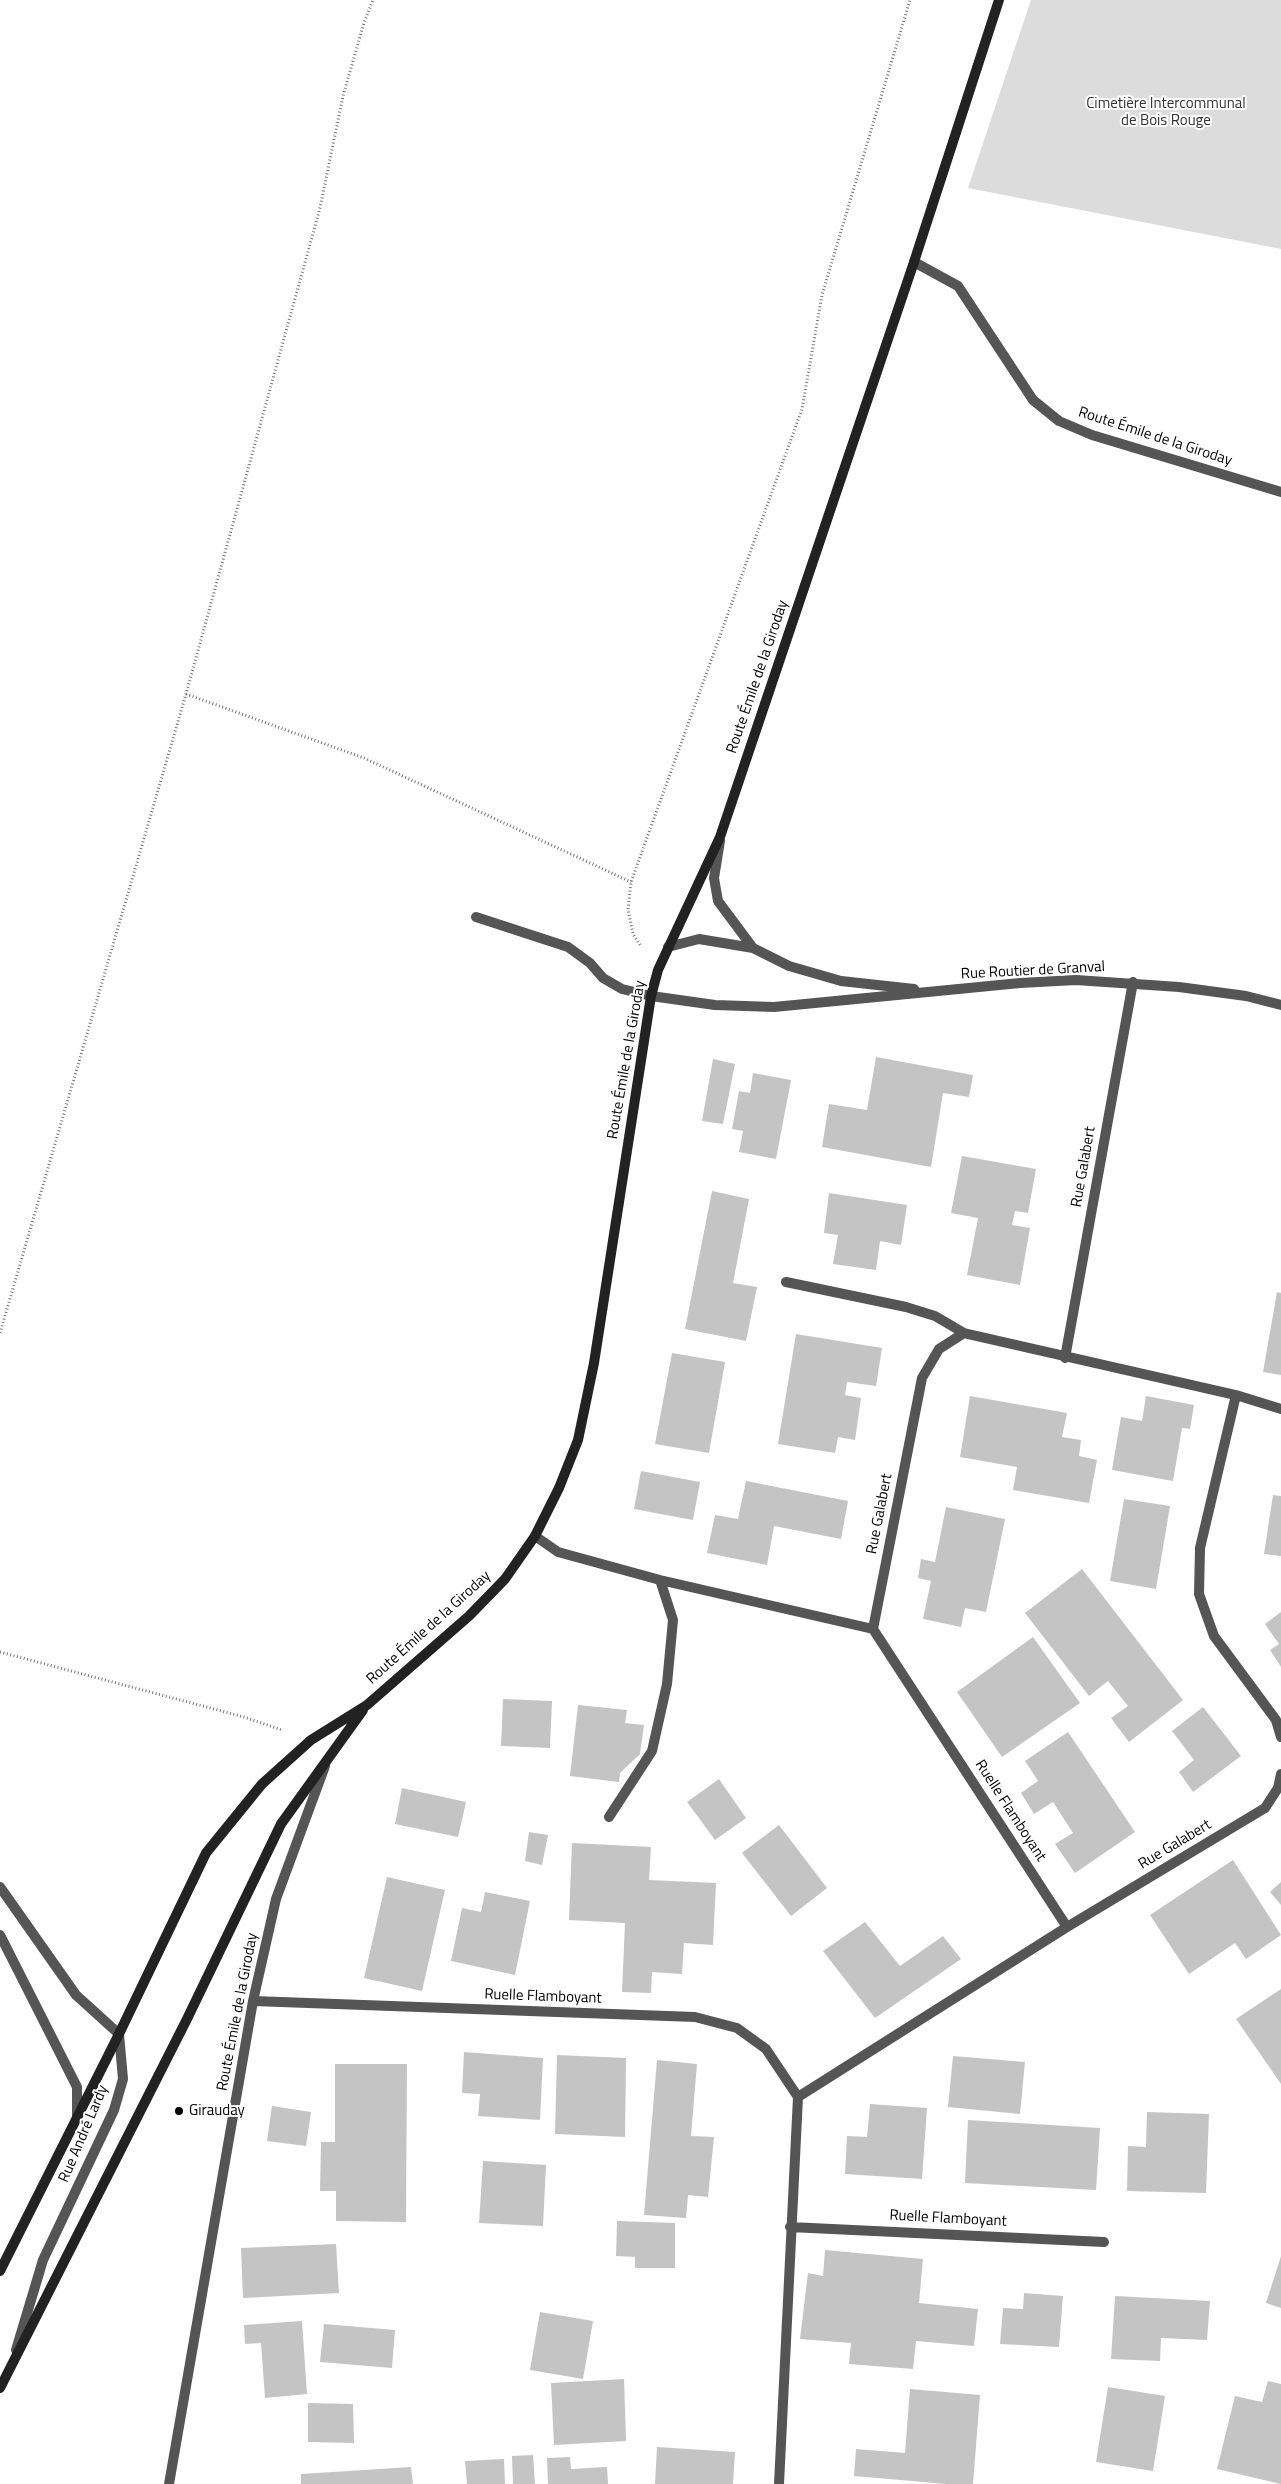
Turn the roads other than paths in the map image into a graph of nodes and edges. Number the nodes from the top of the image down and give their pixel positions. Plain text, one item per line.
1 (999, 0) edge
2 (914, 262) junction
3 (1281, 492) edge
4 (720, 837) junction
5 (476, 917) dead end
6 (668, 947) junction
7 (753, 948) junction
8 (1133, 982) junction
9 (934, 992) junction
10 (651, 996) junction
11 (1281, 1005) edge
12 (786, 1282) dead end
13 (964, 1334) junction
14 (1065, 1358) junction
15 (1236, 1395) junction
16 (1281, 1409) edge
17 (535, 1536) junction
18 (660, 1580) junction
19 (873, 1629) junction
20 (367, 1705) junction
21 (1281, 1737) edge
22 (327, 1760) junction
23 (1281, 1774) edge
24 (609, 1817) dead end
25 (0, 1887) edge
26 (1067, 1927) junction
27 (0, 1935) edge
28 (253, 2001) junction
29 (119, 2034) junction
30 (798, 2097) junction
31 (77, 2117) junction
32 (790, 2227) junction
33 (1104, 2242) dead end
34 (0, 2271) edge
35 (11, 2365) junction
36 (0, 2388) edge
37 (169, 2484) edge
38 (779, 2484) edge

1 - 2 main road, Route Émile de la Giroday
2 - 3 street, Route Émile de la Giroday
2 - 4 main road, Route Émile de la Giroday
4 - 6 main road, Route Émile de la Giroday
4 - 7 street, Rue Routier de Granval
5 - 10 street, Rue Routier de Granval
6 - 7 street, Rue Routier de Granval
6 - 10 main road, Route Émile de la Giroday
7 - 9 street, Rue Routier de Granval
8 - 9 street, Rue Routier de Granval
8 - 11 street, Rue Routier de Granval
8 - 14 street, Rue Galabert
9 - 10 street, Rue Routier de Granval
10 - 17 main road, Route Émile de la Giroday
12 - 13 street
13 - 14 street
13 - 19 street, Rue Galabert
14 - 15 street
15 - 16 street
15 - 21 street
17 - 18 street
17 - 20 main road, Route Émile de la Giroday
18 - 19 street
18 - 24 street
19 - 26 street, Ruelle Flamboyant
20 - 22 main road, Route Émile de la Giroday
20 - 29 main road, Route Émile de la Giroday
22 - 28 street, Route Émile de la Giroday
22 - 35 main road, Route Émile de la Giroday
23 - 26 street, Rue Galabert
25 - 29 street
26 - 30 street
27 - 31 street, Rue André Lardy
28 - 30 street, Ruelle Flamboyant
28 - 37 street, Route Émile de la Giroday
29 - 31 main road, Route Émile de la Giroday
29 - 35 street, Rue André Lardy
30 - 32 street
31 - 34 main road, Route Émile de la Giroday
32 - 33 street, Ruelle Flamboyant
32 - 38 street
35 - 36 main road, Route Émile de la Giroday

